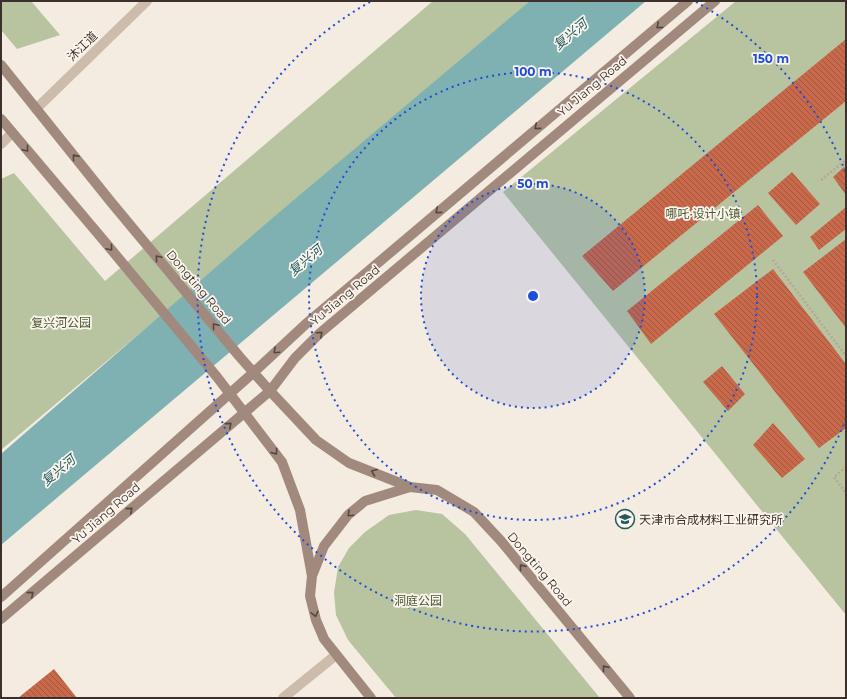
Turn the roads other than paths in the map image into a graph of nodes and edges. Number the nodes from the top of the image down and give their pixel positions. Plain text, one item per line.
1 (147, 1) edge
2 (688, 1) edge
3 (715, 1) edge
4 (1, 65) edge
5 (36, 109) junction
6 (1, 120) edge
7 (12, 133) junction
8 (1, 144) edge
9 (254, 372) junction
10 (270, 392) junction
11 (230, 394) junction
12 (244, 412) junction
13 (410, 487) junction
14 (312, 576) junction
15 (1, 597) edge
16 (1, 619) edge
17 (336, 655) junction
18 (283, 698) edge
19 (371, 698) edge
20 (630, 698) edge

1 - 5 street, 沐江道
2 -> 9 main road, Yu Jiang Road
10 -> 3 main road, Yu Jiang Road
4 - 5 main road, Dongting Road
9 -> 5 main road, Dongting Road
6 - 7 main road, Dongting Road
7 - 8 street
7 -> 11 main road, Dongting Road
9 - 10 main road, Dongting Road
9 - 11 main road, Yu Jiang Road
10 - 12 main road, Yu Jiang Road
13 -> 10 main road, Dongting Road
11 - 12 main road, Dongting Road
11 - 15 main road, Yu Jiang Road
12 -> 14 main road, Dongting Road
16 -> 12 main road, Yu Jiang Road
13 -> 14 main road, Dongting Road
20 -> 13 main road, Dongting Road
14 -> 17 main road, Dongting Road
17 - 18 street
17 - 19 main road, Dongting Road

